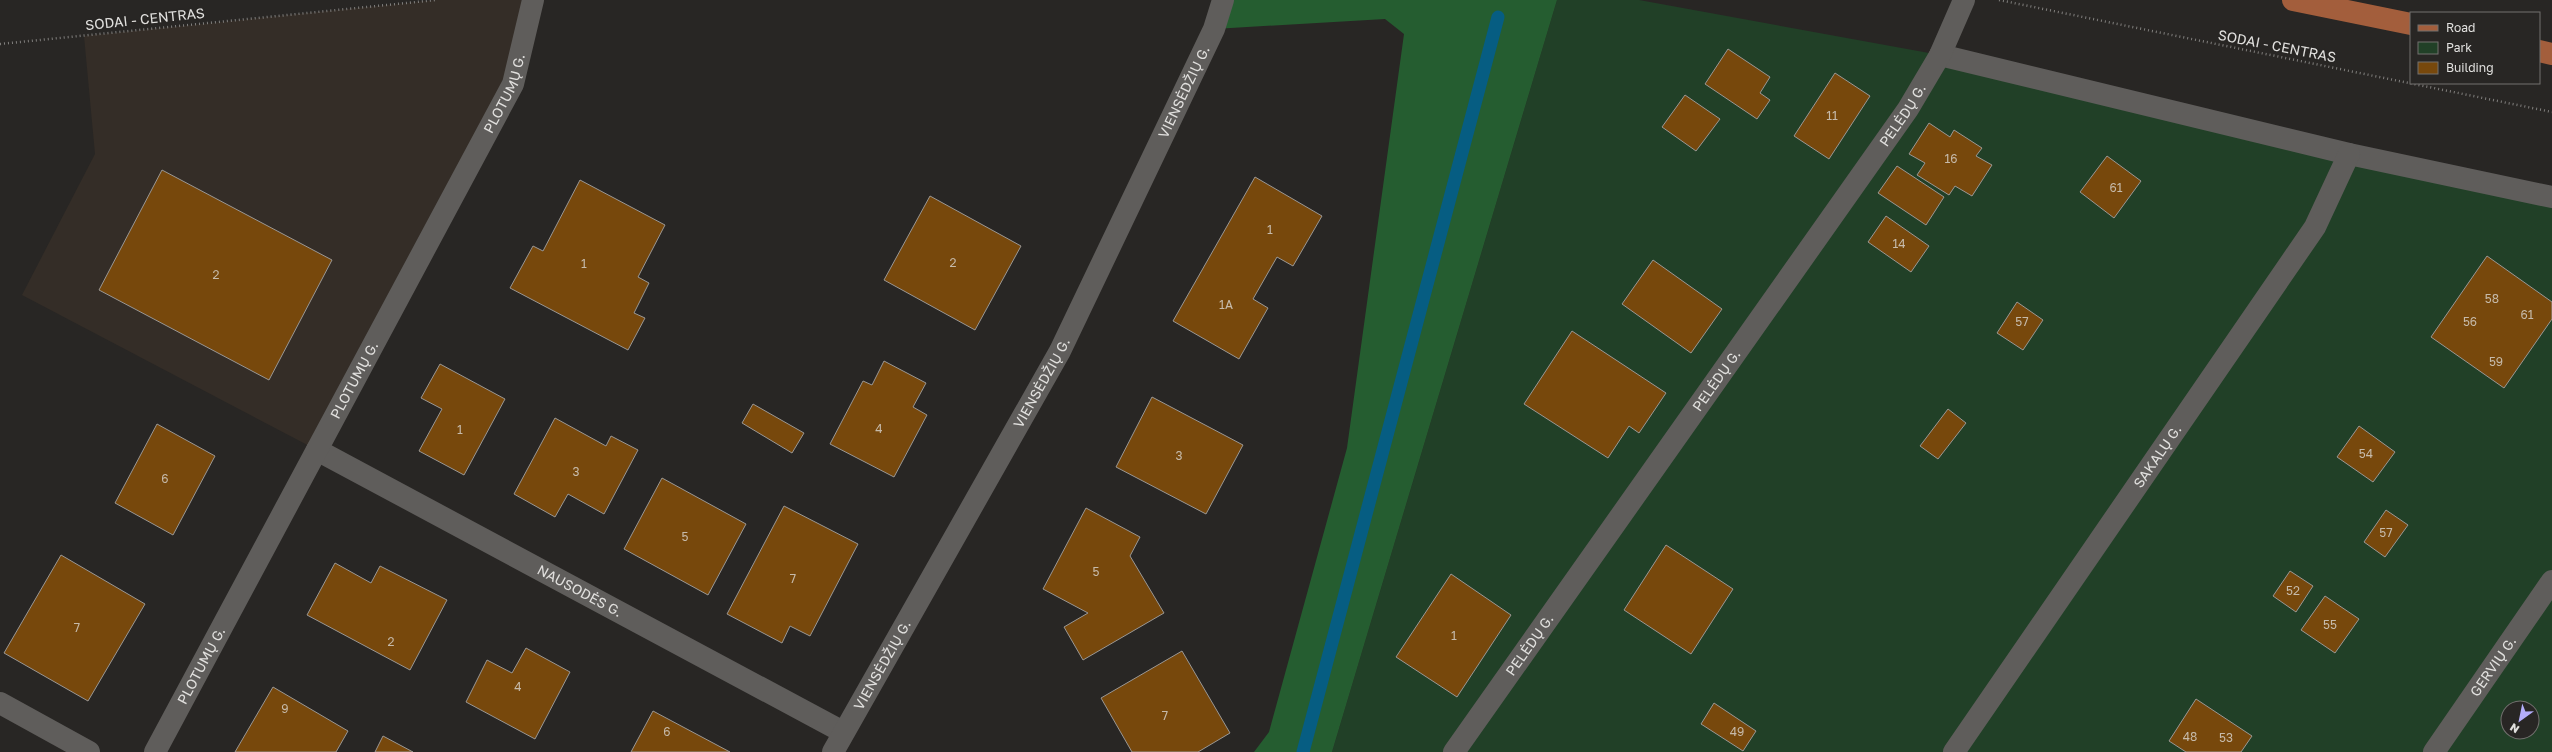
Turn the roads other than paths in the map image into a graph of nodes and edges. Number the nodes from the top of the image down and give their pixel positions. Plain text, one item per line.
1 (533, 0) edge
2 (1222, 0) edge
3 (1964, 0) edge
4 (2293, 0) edge
5 (2410, 24) edge
6 (2540, 51) edge
7 (2552, 54) edge
8 (1940, 55) junction
9 (2349, 154) junction
10 (2552, 197) edge
11 (317, 450) junction
12 (2552, 582) edge
13 (0, 703) edge
14 (843, 732) junction
15 (89, 752) edge
16 (155, 752) edge
17 (833, 752) edge
18 (1454, 752) edge
19 (1954, 752) edge
20 (2434, 752) edge

1 - 11 street, PLOTUMŲ G.
2 - 14 street, VIENSĖDŽIŲ G.
3 - 8 street, PELĖDŲ G.
4 - 5 main road
6 - 7 main road
8 - 9 street
8 - 18 street, PELĖDŲ G.
9 - 10 street
9 - 19 street, SAKALŲ G.
11 - 14 street, NAUSODĖS G.
11 - 16 street, PLOTUMŲ G.
12 - 20 street, GERVIŲ G.
13 - 15 street
14 - 17 street, VIENSĖDŽIŲ G.

